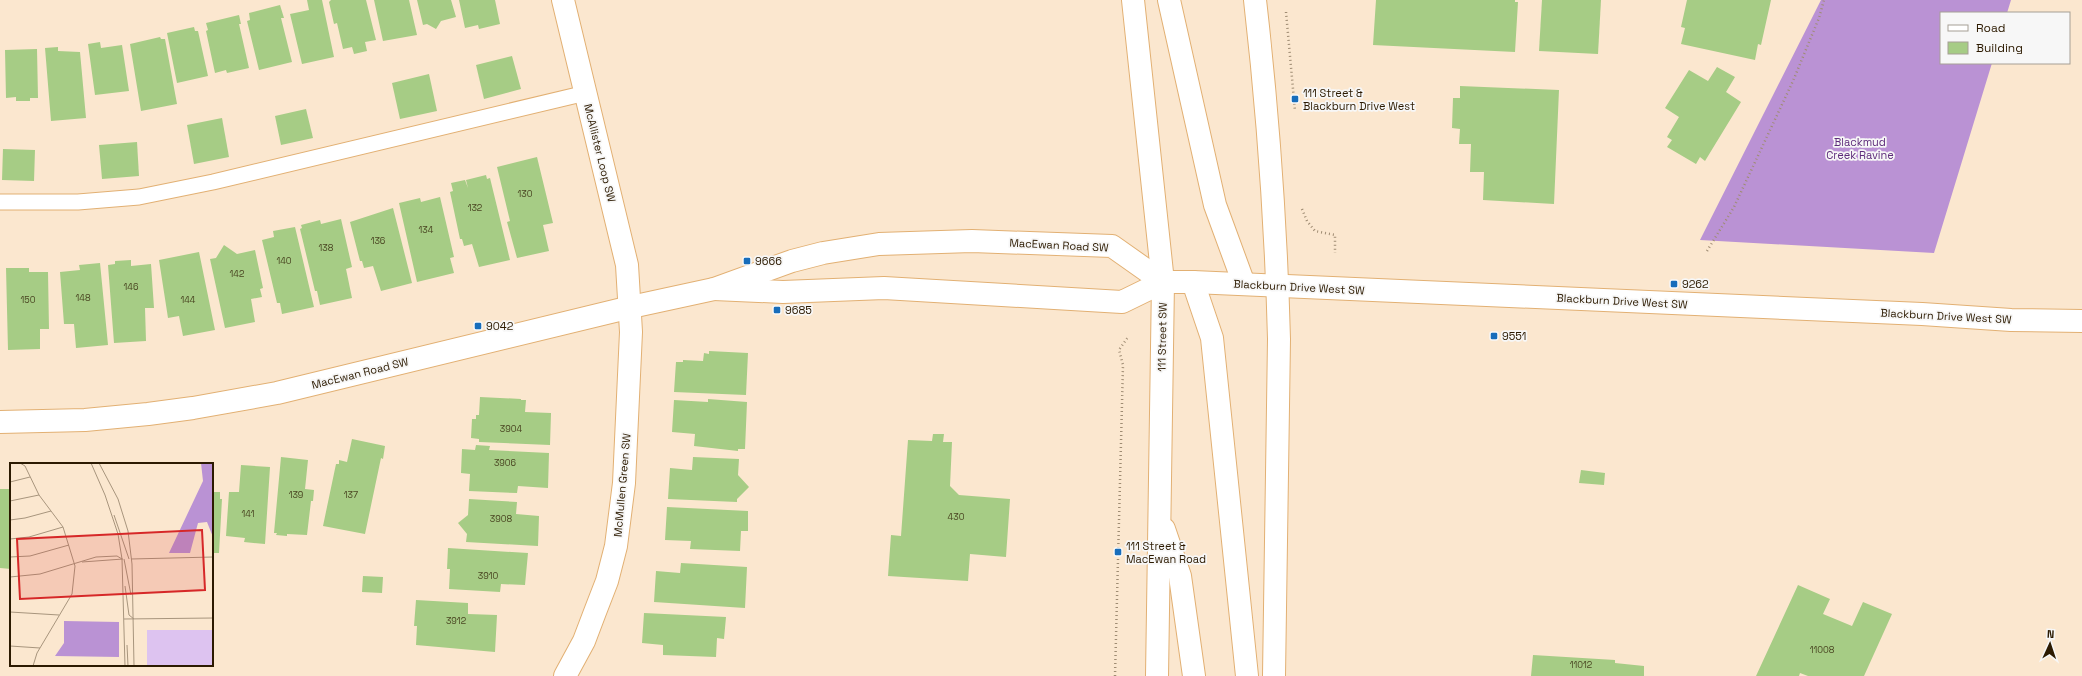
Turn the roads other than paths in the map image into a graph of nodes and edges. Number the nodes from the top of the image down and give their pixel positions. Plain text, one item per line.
1 (563, 0) edge
2 (1133, 0) edge
3 (1169, 0) edge
4 (1255, 0) edge
5 (586, 93) junction
6 (0, 202) edge
7 (1163, 282) junction
8 (1193, 282) junction
9 (1244, 284) junction
10 (1278, 286) junction
11 (714, 289) junction
12 (631, 307) junction
13 (2082, 321) edge
14 (0, 422) edge
15 (1159, 513) junction
16 (565, 676) edge
17 (1157, 676) edge
18 (1194, 676) edge
19 (1247, 676) edge
20 (1274, 676) edge

1 - 5 street, McAllister Loop SW
2 - 7 street, 111 Street SW
3 - 9 street
4 - 10 street
5 - 6 lane
5 - 12 street, McAllister Loop SW
7 - 8 street, Blackburn Drive West SW
7 - 11 street, MacEwan Road SW
7 - 11 street, MacEwan Road SW
7 - 15 street, 111 Street SW
8 - 9 street, Blackburn Drive West SW
8 - 19 street
9 - 10 street, Blackburn Drive West SW
10 - 13 street, Blackburn Drive West SW
10 - 20 street
11 - 12 street, MacEwan Road SW
12 - 14 street, MacEwan Road SW
12 - 16 street, McMullen Green SW
15 - 17 street, 111 Street SW
15 - 18 street

